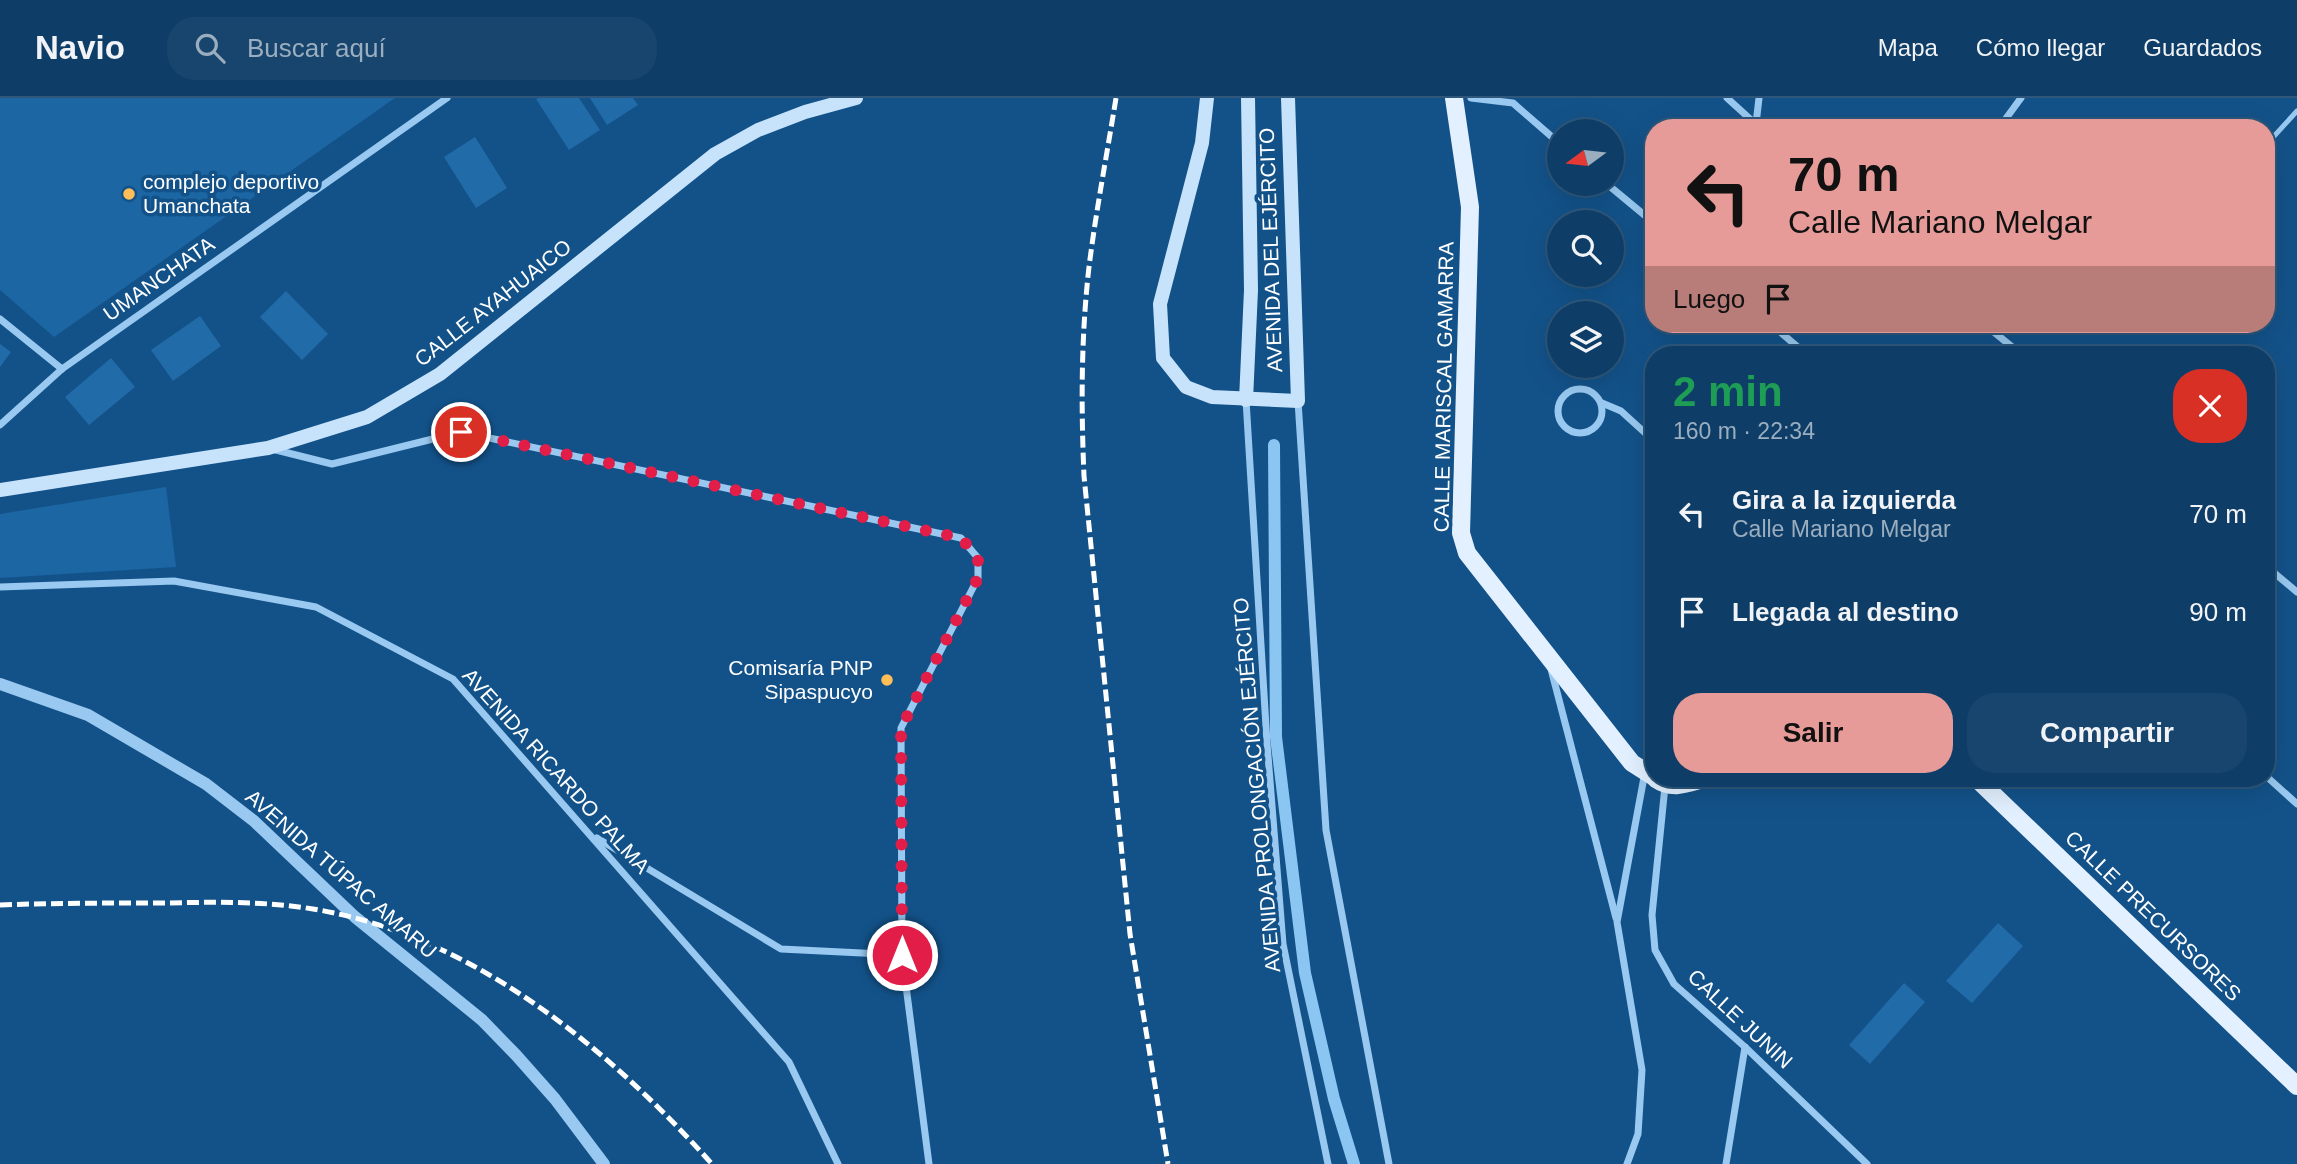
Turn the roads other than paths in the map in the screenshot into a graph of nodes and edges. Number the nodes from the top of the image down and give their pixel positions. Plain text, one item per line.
1 (447, 98) edge
2 (856, 98) edge
3 (1207, 98) edge
4 (1248, 98) edge
5 (1288, 98) edge
6 (1454, 98) edge
7 (1471, 98) edge
8 (1727, 98) edge
9 (1759, 98) edge
10 (2021, 98) edge
11 (2297, 111) edge
12 (1750, 119) edge
13 (1758, 119) edge
14 (2006, 119) edge
15 (1547, 132) edge
16 (2275, 135) edge
17 (1621, 196) edge
18 (1645, 216) edge
19 (0, 319) edge
20 (1781, 333) edge
21 (1995, 333) edge
22 (1797, 346) edge
23 (2011, 346) edge
24 (62, 369) junction
25 (1246, 400) junction
26 (1297, 401) junction
27 (1602, 403) junction
28 (0, 425) edge
29 (1645, 433) edge
30 (268, 448) junction
31 (0, 491) edge
32 (2275, 574) edge
33 (2297, 582) edge
34 (0, 587) edge
35 (2296, 591) edge
36 (1547, 655) junction
37 (0, 684) edge
38 (1645, 771) edge
39 (2275, 784) edge
40 (1653, 787) edge
41 (1655, 787) edge
42 (1985, 787) edge
43 (2297, 804) edge
44 (592, 835) junction
45 (1617, 922) junction
46 (902, 955) junction
47 (1745, 1047) junction
48 (2297, 1086) edge
49 (604, 1164) edge
50 (838, 1164) edge
51 (929, 1164) edge
52 (1328, 1164) edge
53 (1390, 1164) edge
54 (1627, 1164) edge
55 (1726, 1164) edge
56 (1867, 1164) edge

1 - 24 street, UMANCHATA
2 - 30 main road, CALLE AYAHUAICO
3 - 25 main road
4 - 25 main road, AVENIDA DEL EJÉRCITO
5 - 26 main road, AVENIDA DEL EJÉRCITO
6 - 36 main road, CALLE MARISCAL GAMARRA
7 - 15 street
8 - 12 street
9 - 13 street
10 - 14 street
11 - 16 lane
17 - 18 street
19 - 24 street
20 - 22 street
21 - 23 street
24 - 28 street, UMANCHATA
25 - 26 main road
25 - 52 street, AVENIDA PROLONGACIÓN EJÉRCITO
26 - 53 street
27 - 27 street
27 - 29 street
30 - 31 main road, CALLE AYAHUAICO
30 - 46 street
32 - 35 street
33 - 35 street
34 - 44 street, AVENIDA RICARDO PALMA
36 - 38 main road, CALLE MARISCAL GAMARRA
36 - 45 street
37 - 49 street, AVENIDA TÚPAC AMARU
39 - 43 street
40 - 45 street
41 - 47 street, CALLE JUNIN
42 - 48 main road, CALLE PRECURSORES
44 - 46 street
44 - 50 street, AVENIDA RICARDO PALMA
45 - 54 street
46 - 51 street
47 - 55 street
47 - 56 street, CALLE JUNIN

